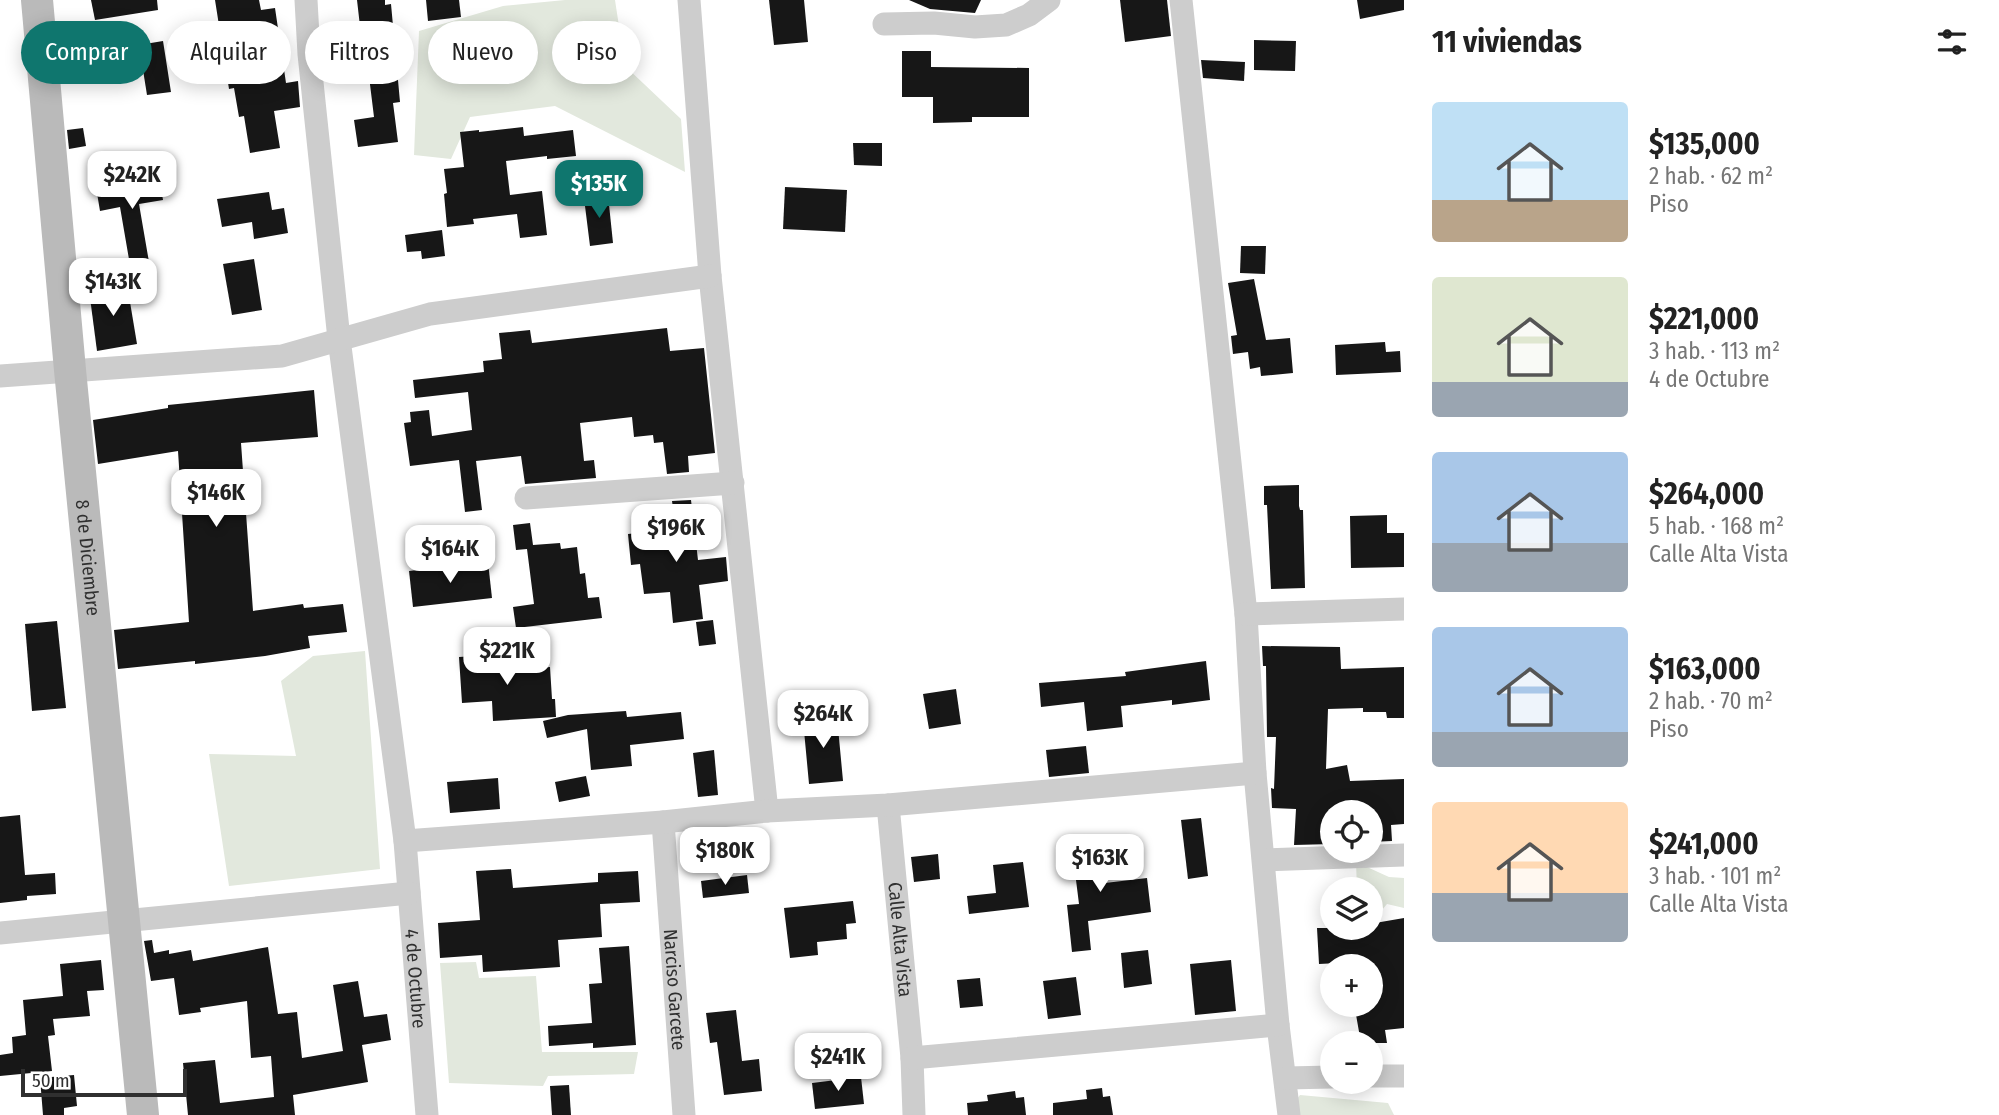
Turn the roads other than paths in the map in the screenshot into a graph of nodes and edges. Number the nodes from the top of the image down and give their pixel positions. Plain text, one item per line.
1 (37, 0) edge
2 (306, 0) edge
3 (689, 0) edge
4 (1049, 0) edge
5 (1181, 0) edge
6 (884, 24) dead end
7 (710, 276) junction
8 (339, 339) junction
9 (70, 370) junction
10 (0, 376) edge
11 (733, 483) junction
12 (526, 498) dead end
13 (1404, 609) edge
14 (1246, 614) junction
15 (1255, 773) junction
16 (888, 805) junction
17 (767, 811) junction
18 (663, 822) junction
19 (405, 841) junction
20 (1404, 855) edge
21 (1265, 860) junction
22 (409, 893) junction
23 (124, 922) junction
24 (0, 933) edge
25 (1278, 1025) junction
26 (912, 1058) junction
27 (1383, 1076) edge
28 (1404, 1076) edge
29 (1320, 1077) edge
30 (1286, 1078) junction
31 (143, 1115) edge
32 (427, 1115) edge
33 (684, 1115) edge
34 (914, 1115) edge
35 (1289, 1115) edge

1 - 9 street, 8 de Diciembre
2 - 8 street, 4 de Octubre
3 - 7 street
4 - 6 street
5 - 14 street
7 - 8 street
7 - 11 street
8 - 9 street
8 - 19 street, 4 de Octubre
9 - 10 street
9 - 23 street, 8 de Diciembre
11 - 12 street
11 - 17 street
13 - 14 street
14 - 15 street
15 - 16 street
15 - 21 street
16 - 17 street
16 - 26 street, Calle Alta Vista
17 - 18 street
18 - 19 street
18 - 33 street, Narciso Garcete
19 - 22 street, 4 de Octubre
20 - 21 street
21 - 25 street
22 - 23 street
22 - 32 street, 4 de Octubre
23 - 24 street
23 - 31 street, 8 de Diciembre
25 - 26 street
25 - 30 street
26 - 34 street, Calle Alta Vista
27 - 28 street
29 - 30 street
30 - 35 street

